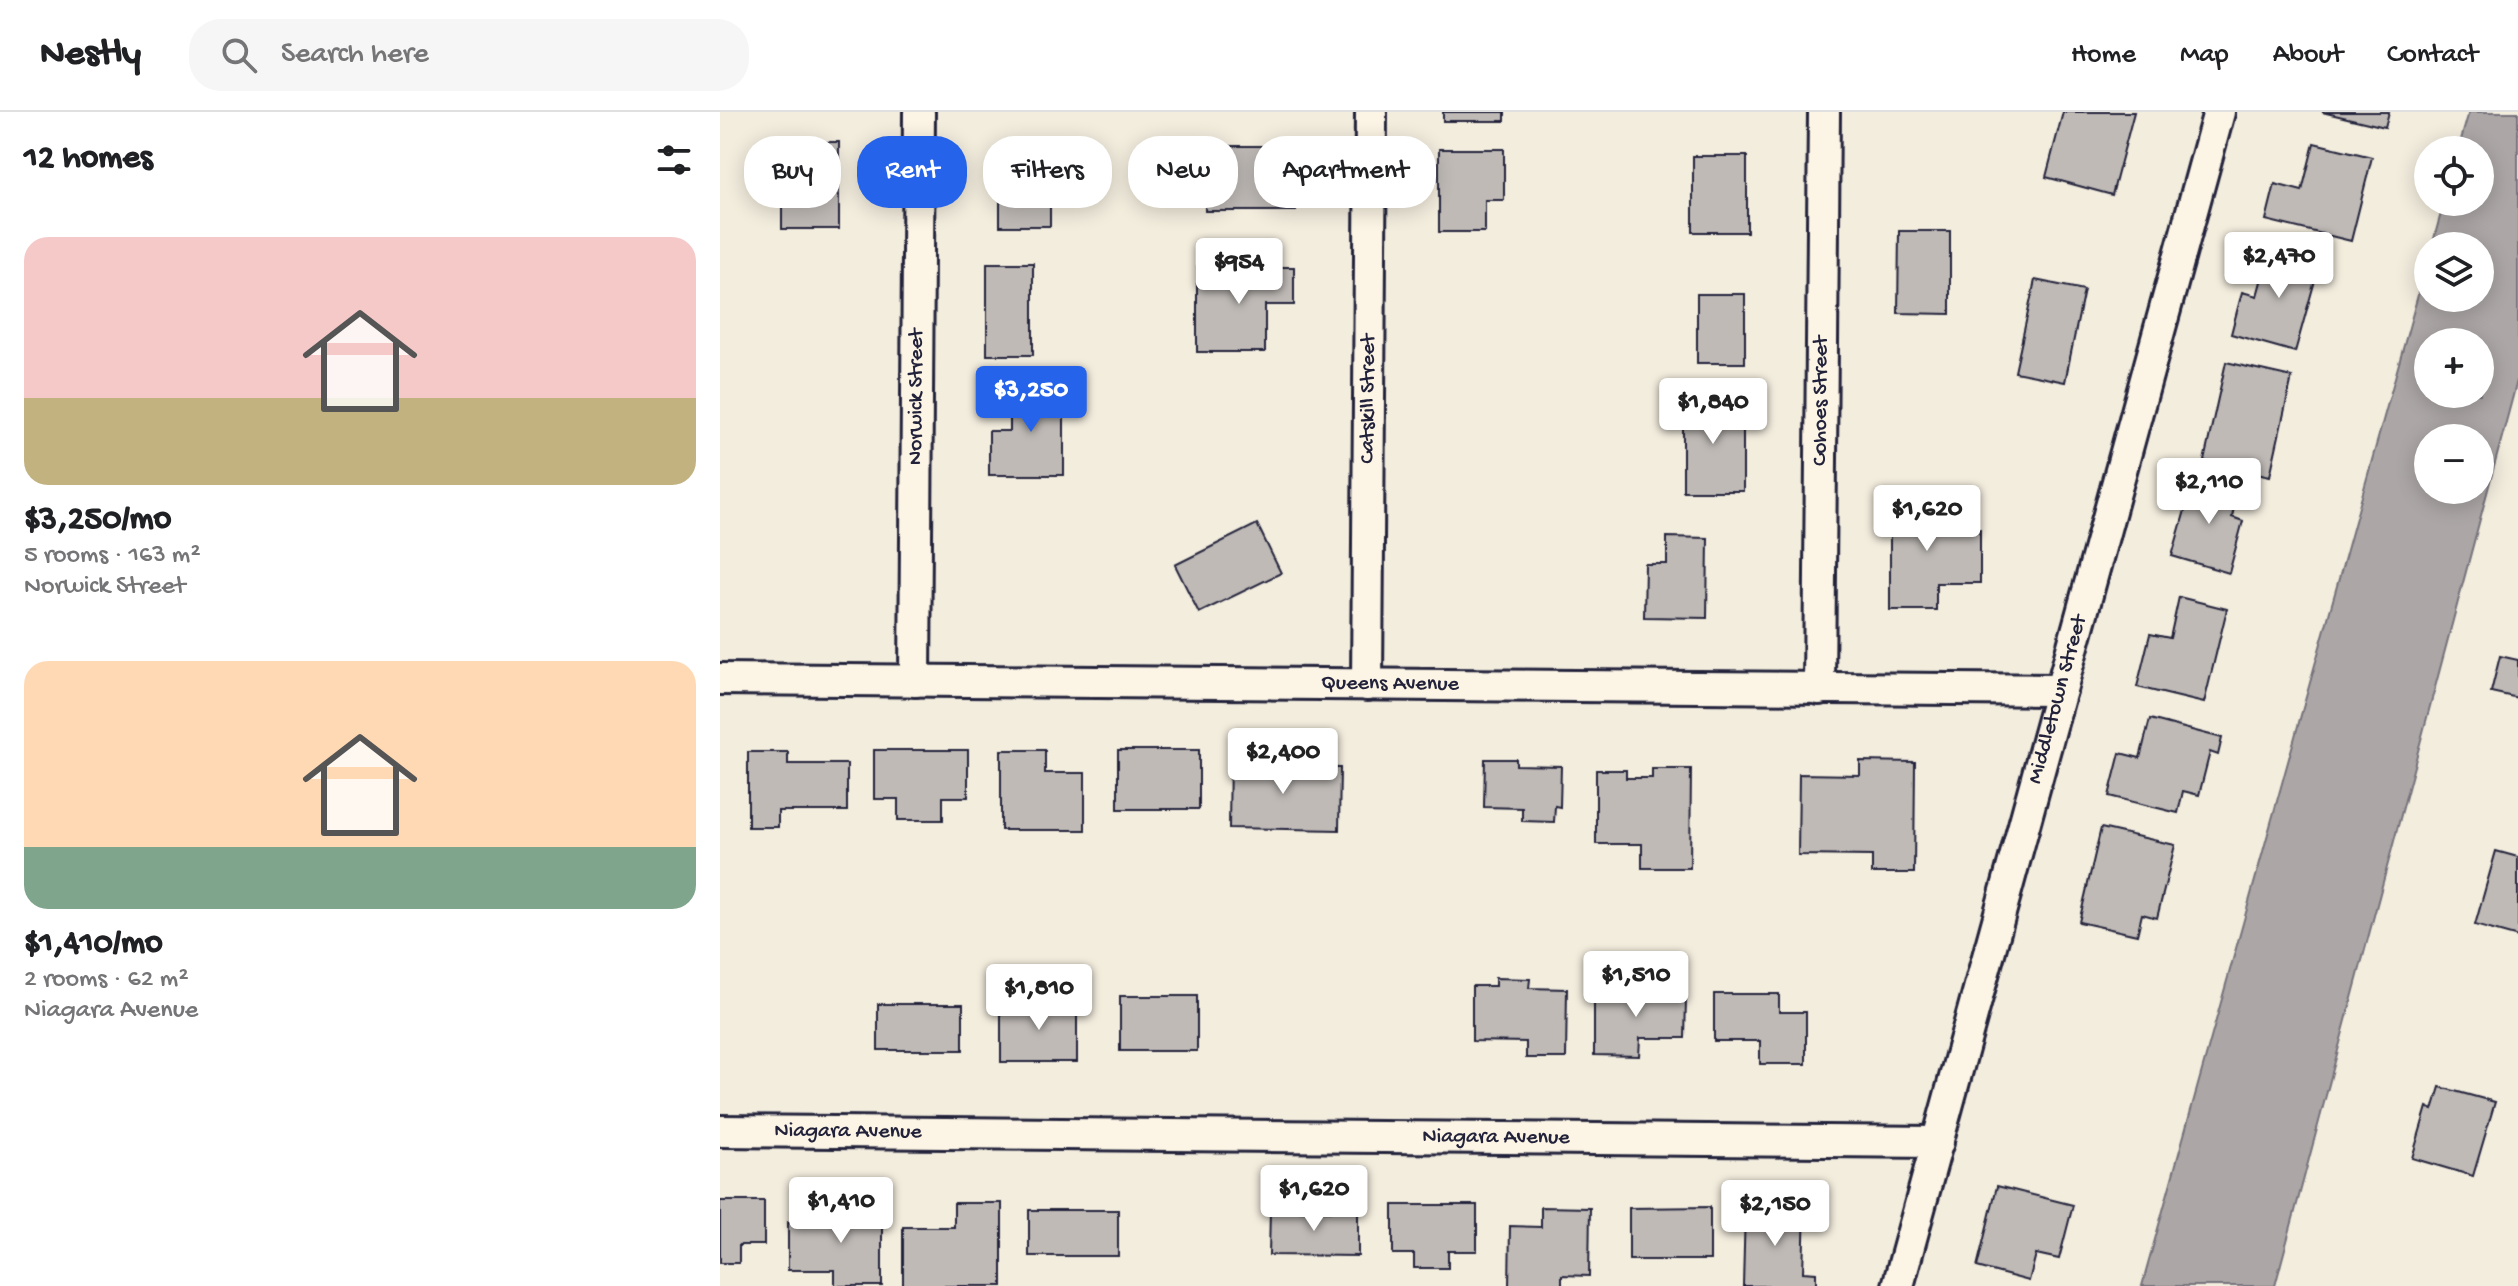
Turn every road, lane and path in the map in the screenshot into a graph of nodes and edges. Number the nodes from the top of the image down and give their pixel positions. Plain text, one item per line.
1 (919, 112) edge
2 (1371, 112) edge
3 (1824, 112) edge
4 (2219, 112) edge
5 (720, 679) edge
6 (915, 681) junction
7 (1367, 685) junction
8 (1819, 689) junction
9 (2061, 690) junction
10 (720, 1131) edge
11 (1938, 1142) junction
12 (1898, 1286) edge

1 - 6 street, Norwick Street
2 - 7 street, Catskill Street
3 - 8 street, Cohoes Street
4 - 9 street, Middletown Street
5 - 6 street, Queens Avenue
6 - 7 street, Queens Avenue
7 - 8 street, Queens Avenue
8 - 9 street, Queens Avenue
9 - 11 street, Middletown Street
10 - 11 street, Niagara Avenue
11 - 12 street, Middletown Street

